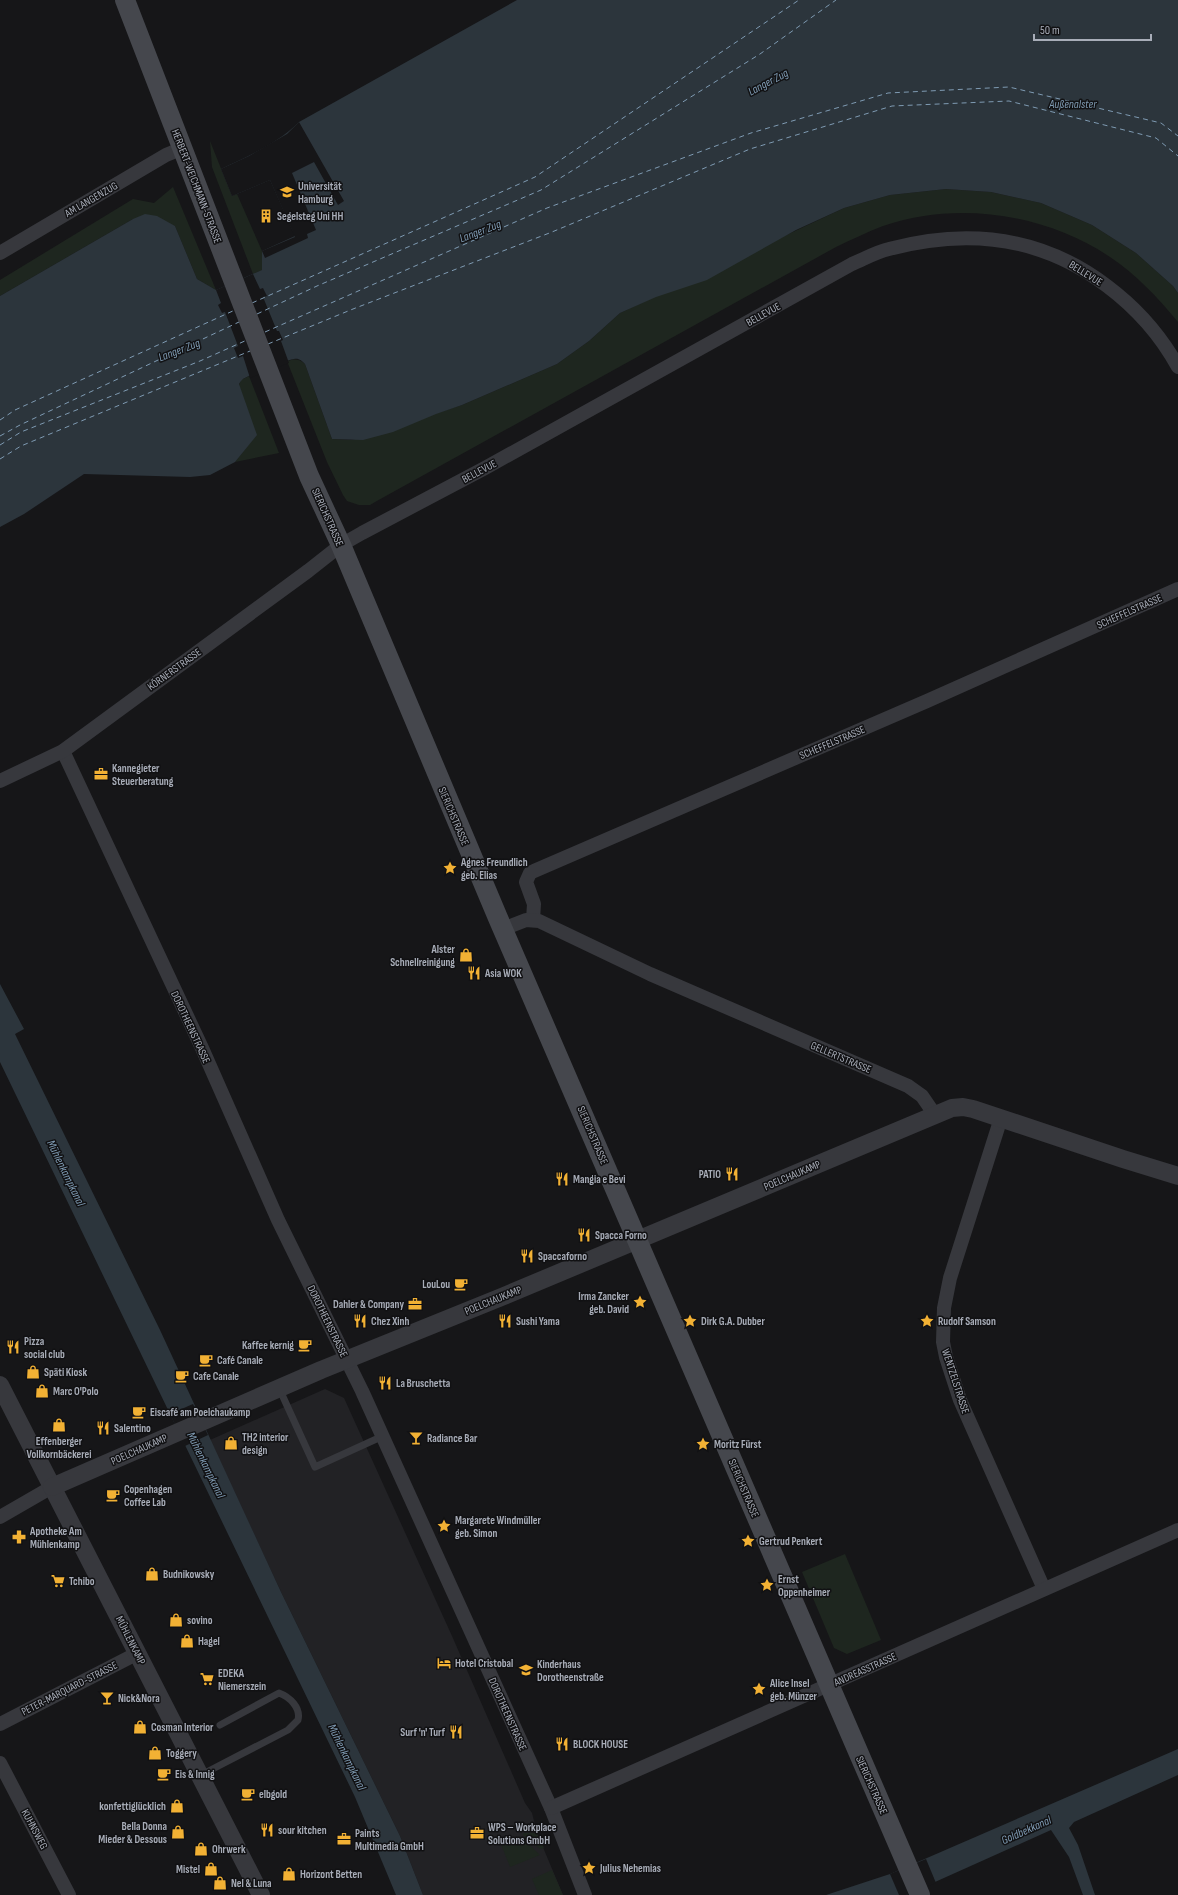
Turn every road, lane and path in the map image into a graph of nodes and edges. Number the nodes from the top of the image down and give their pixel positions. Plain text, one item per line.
1 (125, 0) edge
2 (183, 148) junction
3 (0, 253) edge
4 (1178, 367) edge
5 (270, 373) joint
6 (341, 545) junction
7 (1178, 589) edge
8 (63, 751) junction
9 (0, 781) edge
10 (533, 920) junction
11 (503, 929) junction
12 (935, 1116) junction
13 (1001, 1118) junction
14 (1178, 1176) edge
15 (638, 1239) junction
16 (346, 1360) junction
17 (0, 1384) edge
18 (279, 1388) junction
19 (383, 1436) junction
20 (52, 1487) junction
21 (0, 1517) edge
22 (1178, 1530) edge
23 (1044, 1589) junction
24 (138, 1653) junction
25 (828, 1685) junction
26 (0, 1724) edge
27 (220, 1725) dead end
28 (0, 1763) edge
29 (200, 1775) junction
30 (551, 1808) junction
31 (919, 1892) edge
32 (69, 1895) edge
33 (261, 1895) edge
34 (586, 1895) edge

1 - 2 main road, HERBERT-WEICHMANN-STRASSE
2 - 3 street, AM LANGENZUG
2 - 5 main road, HERBERT-WEICHMANN-STRASSE
4 - 6 street, BELLEVUE
5 - 6 main road, SIERICHSTRASSE
6 - 8 street, KÖRNERSTRASSE
6 - 11 main road, SIERICHSTRASSE
7 - 10 street, SCHEFFELSTRASSE
8 - 9 street, KÖRNERSTRASSE
8 - 16 street, DOROTHEENSTRASSE
10 - 11 street
10 - 12 street, GELLERTSTRASSE
11 - 15 main road, SIERICHSTRASSE
12 - 13 street
12 - 15 street, POELCHAUKAMP
13 - 14 street
13 - 23 street, WENTZELSTRASSE
15 - 16 street, POELCHAUKAMP
15 - 25 main road, SIERICHSTRASSE
16 - 18 street, POELCHAUKAMP
16 - 19 street, DOROTHEENSTRASSE
17 - 20 street, MÜHLENKAMP
18 - 19 lane
18 - 20 street, POELCHAUKAMP
19 - 30 street, DOROTHEENSTRASSE
20 - 21 street
20 - 24 street, MÜHLENKAMP
22 - 23 street, ANDREASSTRASSE
23 - 25 street, ANDREASSTRASSE
24 - 26 street, PETER-MARQUARD-STRASSE
24 - 29 street, MÜHLENKAMP
25 - 30 street, ANDREASSTRASSE
25 - 31 main road, SIERICHSTRASSE
27 - 29 lane
28 - 32 street, KUHNSWEG
29 - 33 street, MÜHLENKAMP
30 - 34 street, DOROTHEENSTRASSE

